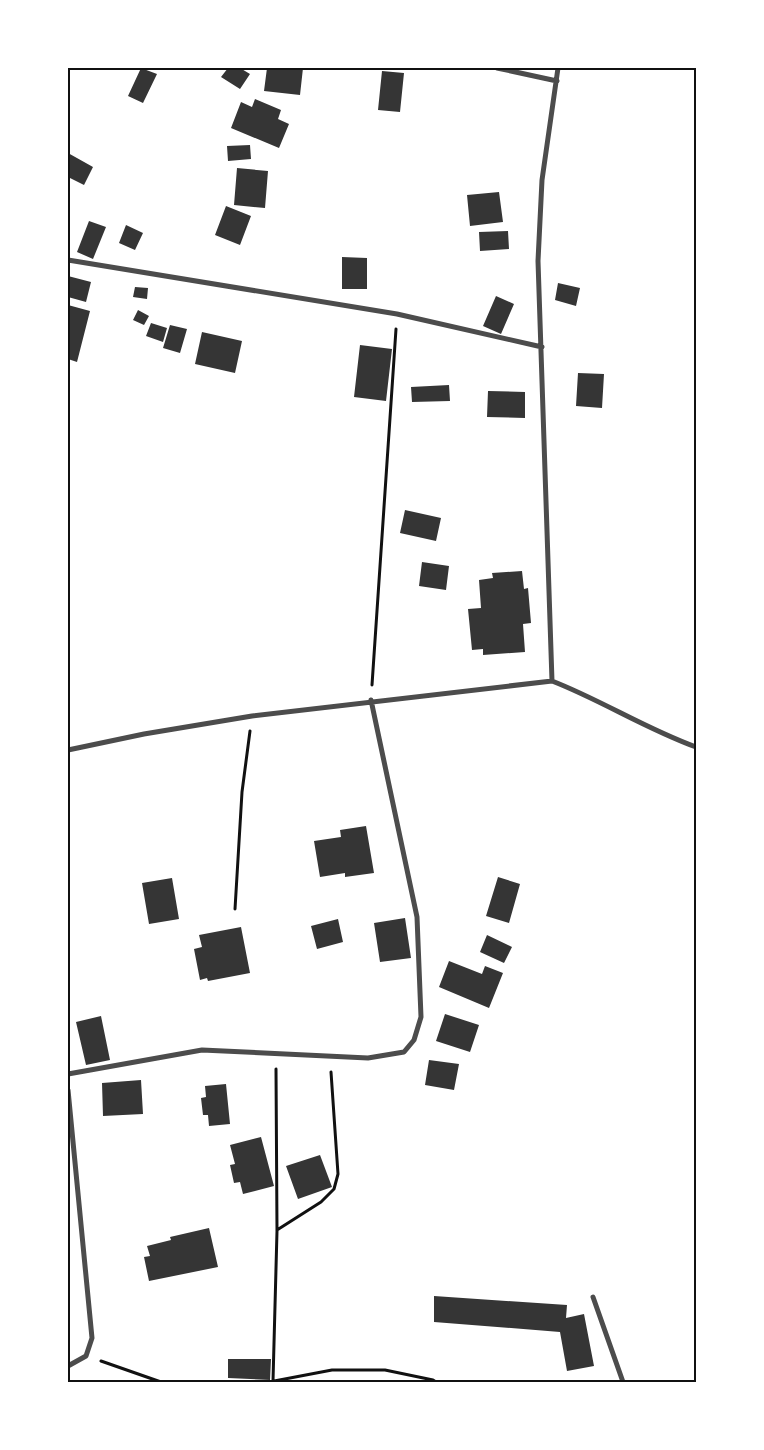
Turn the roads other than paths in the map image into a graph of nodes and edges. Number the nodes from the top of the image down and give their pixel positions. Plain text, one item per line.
1 (498, 68) edge
2 (558, 68) edge
3 (557, 81) junction
4 (68, 260) edge
5 (542, 347) junction
6 (552, 681) junction
7 (371, 700) junction
8 (696, 747) edge
9 (68, 750) edge
10 (68, 1074) edge
11 (68, 1090) edge
12 (68, 1109) edge
13 (593, 1297) dead end
14 (68, 1366) edge
15 (623, 1382) edge

1 - 3 street
2 - 3 street
3 - 5 street
4 - 5 street
5 - 6 street
6 - 7 street
6 - 8 street
7 - 9 street
7 - 10 street
11 - 12 street
12 - 14 street
13 - 15 street

